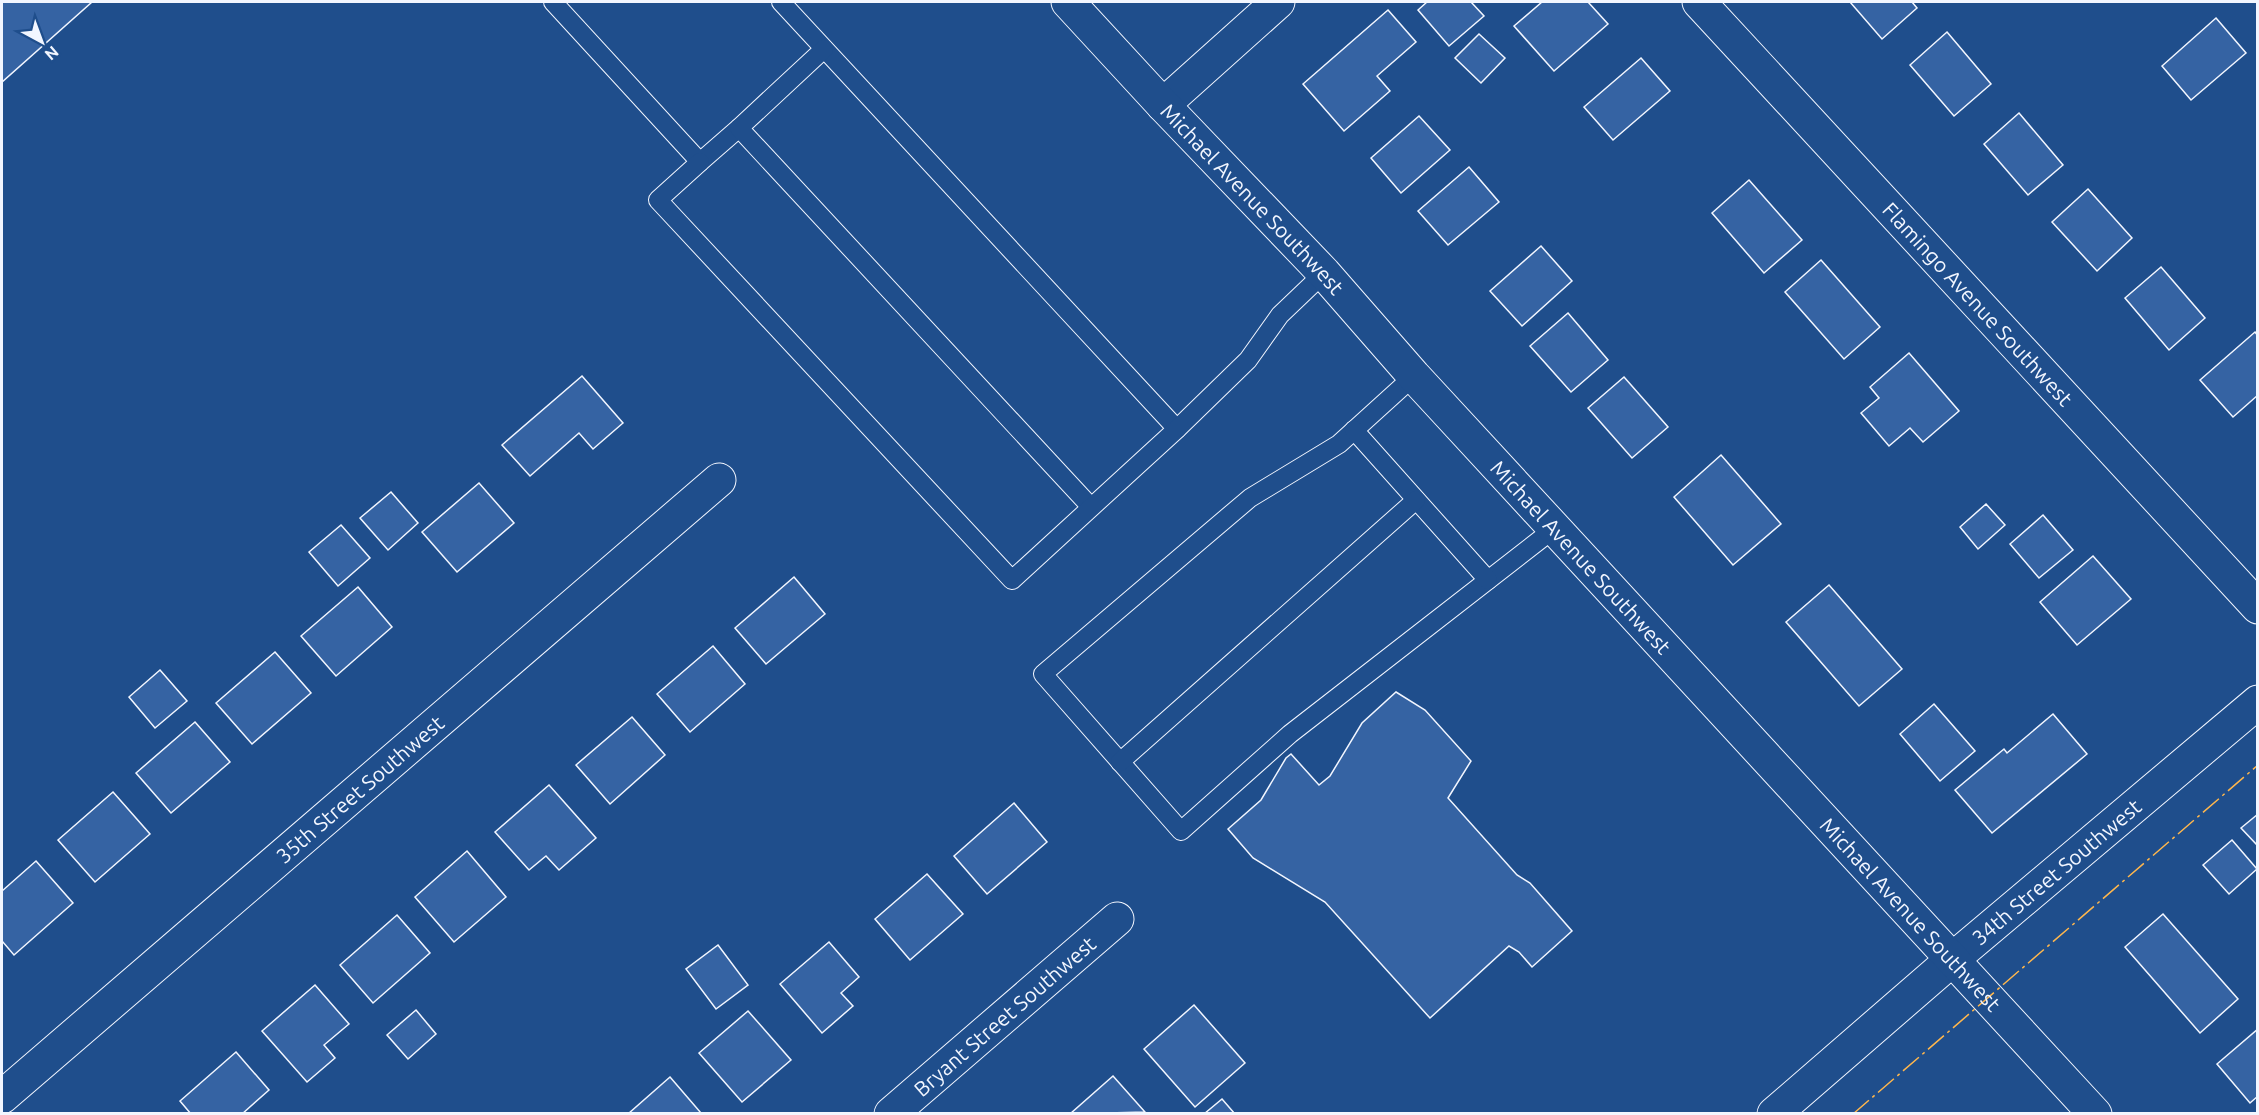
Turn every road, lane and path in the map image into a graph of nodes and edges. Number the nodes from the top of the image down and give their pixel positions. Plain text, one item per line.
1 (553, 2) edge
2 (781, 2) edge
3 (1068, 2) edge
4 (1278, 2) edge
5 (1699, 2) edge
6 (824, 49) junction
7 (1163, 105) junction
8 (739, 128) junction
9 (700, 162) junction
10 (1324, 273) junction
11 (1414, 376) junction
12 (1177, 429) junction
13 (1354, 430) junction
14 (719, 480) dead end
15 (1416, 500) junction
16 (1091, 507) junction
17 (1555, 528) junction
18 (1488, 580) junction
19 (2258, 607) edge
20 (2258, 702) edge
21 (1120, 762) junction
22 (1117, 919) dead end
23 (1954, 958) junction
24 (2, 1097) edge
25 (891, 1113) edge
26 (1774, 1113) edge
27 (2095, 1113) edge

1 - 9 lane
2 - 6 lane
3 - 7 street, Michael Avenue Southwest
4 - 7 street
5 - 19 street, Flamingo Avenue Southwest
6 - 8 lane
6 - 12 lane
7 - 10 street, Michael Avenue Southwest
8 - 9 lane
8 - 16 lane
9 - 16 lane
10 - 11 street, Michael Avenue Southwest
10 - 12 lane
11 - 13 lane
11 - 17 street, Michael Avenue Southwest
12 - 16 lane
13 - 15 lane
13 - 21 lane
14 - 24 street, 35th Street Southwest
15 - 18 lane
15 - 21 lane
17 - 18 lane
17 - 23 street, Michael Avenue Southwest
18 - 21 lane
20 - 23 street, 34th Street Southwest
22 - 25 street, Bryant Street Southwest
23 - 26 street, 34th Street Southwest
23 - 27 street, Michael Avenue Southwest

